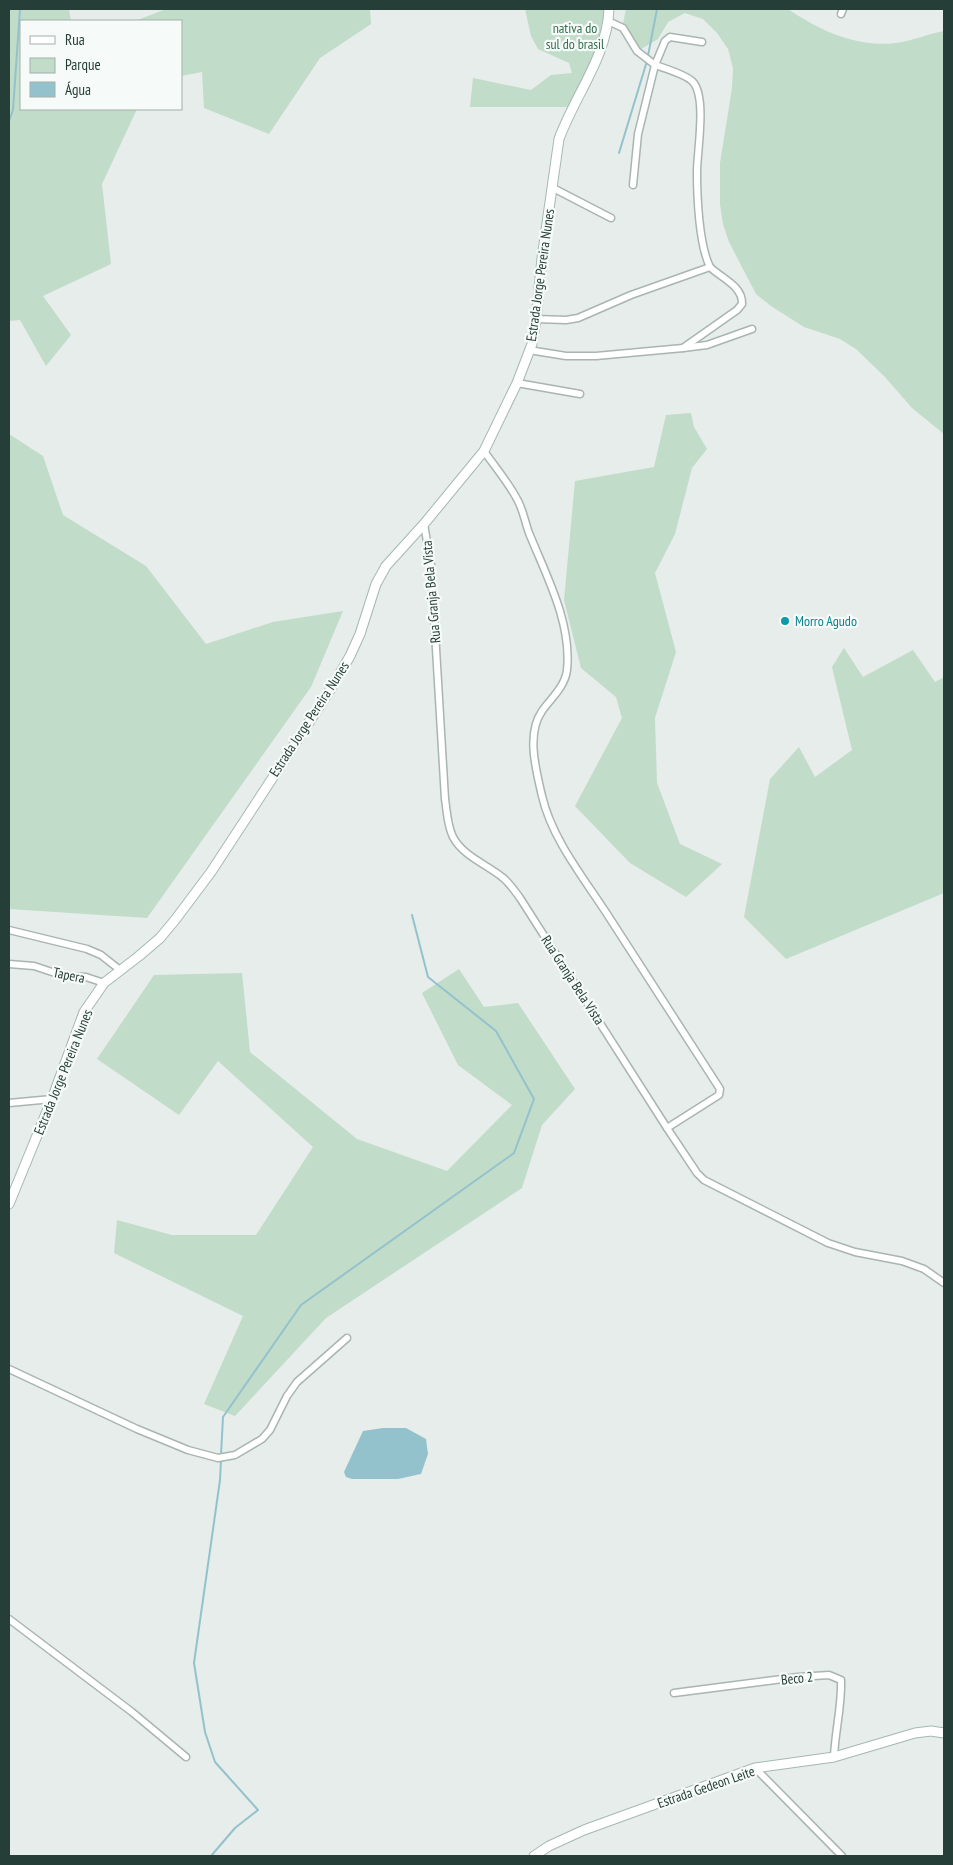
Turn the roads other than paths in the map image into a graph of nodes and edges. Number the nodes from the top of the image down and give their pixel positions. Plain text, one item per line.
1 (609, 9) edge
2 (608, 21) junction
3 (702, 42) dead end
4 (655, 65) junction
5 (633, 185) dead end
6 (553, 188) junction
7 (611, 218) dead end
8 (710, 267) junction
9 (536, 319) junction
10 (752, 329) dead end
11 (683, 348) junction
12 (530, 350) junction
13 (517, 383) junction
14 (580, 394) dead end
15 (484, 451) junction
16 (424, 524) junction
17 (9, 930) edge
18 (9, 964) edge
19 (120, 970) junction
20 (104, 983) junction
21 (52, 1100) junction
22 (9, 1103) edge
23 (667, 1128) junction
24 (9, 1204) edge
25 (944, 1283) edge
26 (347, 1338) dead end
27 (9, 1369) edge
28 (9, 1619) edge
29 (674, 1693) dead end
30 (944, 1733) edge
31 (186, 1757) dead end
32 (834, 1757) junction
33 (755, 1768) junction
34 (534, 1856) edge
35 (842, 1856) edge

1 - 2 street, Estrada Jorge Pereira Nunes
2 - 4 street
2 - 6 street, Estrada Jorge Pereira Nunes
3 - 4 street
4 - 5 street
4 - 8 street
6 - 7 street
6 - 9 street, Estrada Jorge Pereira Nunes
8 - 9 street
8 - 11 street
9 - 12 street, Estrada Jorge Pereira Nunes
10 - 11 street
11 - 12 street
12 - 13 street, Estrada Jorge Pereira Nunes
13 - 14 street
13 - 15 street, Estrada Jorge Pereira Nunes
15 - 16 street, Estrada Jorge Pereira Nunes
15 - 23 street
16 - 19 street, Estrada Jorge Pereira Nunes
16 - 23 street, Rua Granja Bela Vista
17 - 19 street
18 - 20 street, Tapera
19 - 20 street, Estrada Jorge Pereira Nunes
20 - 21 street, Estrada Jorge Pereira Nunes
21 - 22 street
21 - 24 street, Estrada Jorge Pereira Nunes
23 - 25 street, Rua Granja Bela Vista
26 - 27 street
28 - 31 street
29 - 32 street, Beco 2
30 - 32 street, Estrada Gedeon Leite
32 - 33 street, Estrada Gedeon Leite
33 - 34 street, Estrada Gedeon Leite
33 - 35 street

